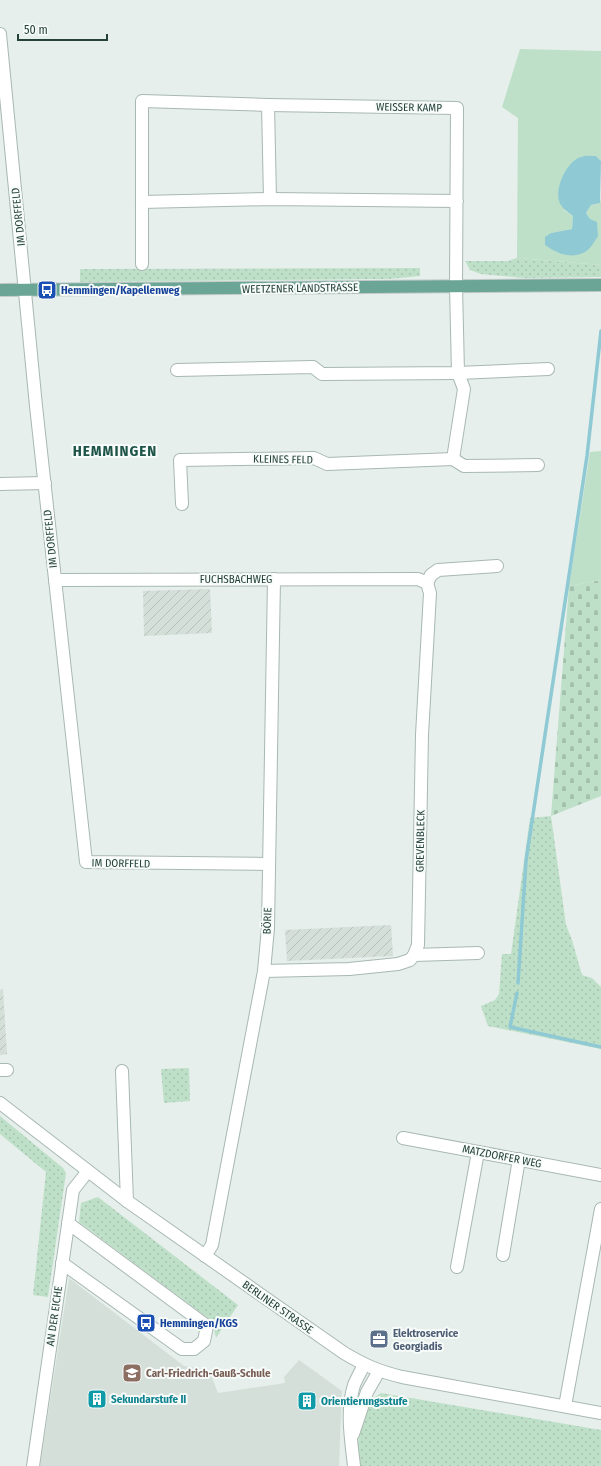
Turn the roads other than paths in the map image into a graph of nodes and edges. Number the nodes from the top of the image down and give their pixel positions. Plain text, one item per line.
1 (0, 34) edge
2 (268, 105) junction
3 (4, 107) edge
4 (270, 199) junction
5 (457, 201) junction
6 (142, 202) junction
7 (142, 264) dead end
8 (601, 285) edge
9 (456, 286) junction
10 (0, 290) edge
11 (25, 290) junction
12 (548, 369) dead end
13 (177, 370) dead end
14 (458, 373) junction
15 (454, 459) junction
16 (538, 465) dead end
17 (45, 483) junction
18 (0, 484) edge
19 (182, 504) dead end
20 (497, 566) dead end
21 (274, 579) junction
22 (54, 580) junction
23 (423, 581) junction
24 (268, 864) junction
25 (478, 953) dead end
26 (414, 955) junction
27 (264, 971) junction
28 (122, 1071) dead end
29 (0, 1103) edge
30 (404, 1138) dead end
31 (478, 1152) junction
32 (518, 1159) junction
33 (88, 1171) junction
34 (601, 1175) edge
35 (128, 1201) junction
36 (601, 1209) edge
37 (68, 1223) junction
38 (503, 1255) dead end
39 (205, 1256) junction
40 (62, 1262) junction
41 (457, 1266) dead end
42 (364, 1365) junction
43 (379, 1372) junction
44 (565, 1406) junction
45 (601, 1413) edge
46 (351, 1439) junction
47 (33, 1466) edge
48 (354, 1466) edge

1 - 3 street, IM DORFFELD
2 - 4 street
2 - 5 street, WEISSER KAMP
2 - 6 street, WEISSER KAMP
3 - 11 street, IM DORFFELD
4 - 5 street
4 - 6 street
5 - 9 street, WEISSER KAMP
6 - 7 street, WEISSER KAMP
8 - 9 main road, WEETZENER LANDSTRASSE
9 - 11 main road, WEETZENER LANDSTRASSE
9 - 14 street
10 - 11 main road, WEETZENER LANDSTRASSE
11 - 17 street, IM DORFFELD
12 - 14 street
13 - 14 street
14 - 15 street
15 - 16 street, KLEINES FELD
15 - 19 street, KLEINES FELD
17 - 18 street
17 - 22 street, IM DORFFELD
20 - 23 street
21 - 22 street, FUCHSBACHWEG
21 - 23 street, FUCHSBACHWEG
21 - 24 street, BÖRIE
22 - 24 street, IM DORFFELD
23 - 26 street, GREVENBLECK
24 - 27 street, BÖRIE
25 - 26 street
26 - 27 street
27 - 39 street, BÖRIE
28 - 35 street
29 - 33 street, BERLINER STRASSE
30 - 31 street, MATZDORFER WEG
31 - 32 street, MATZDORFER WEG
31 - 41 street
32 - 34 street, MATZDORFER WEG
32 - 38 street
33 - 35 street, BERLINER STRASSE
33 - 37 street, AN DER EICHE
35 - 39 street, BERLINER STRASSE
36 - 44 street
37 - 40 street, AN DER EICHE
37 - 40 street
39 - 42 street, BERLINER STRASSE
40 - 47 street, AN DER EICHE
42 - 43 street, BERLINER STRASSE
42 - 46 street
43 - 44 street, BERLINER STRASSE
43 - 46 street
44 - 45 street, BERLINER STRASSE
46 - 48 street

